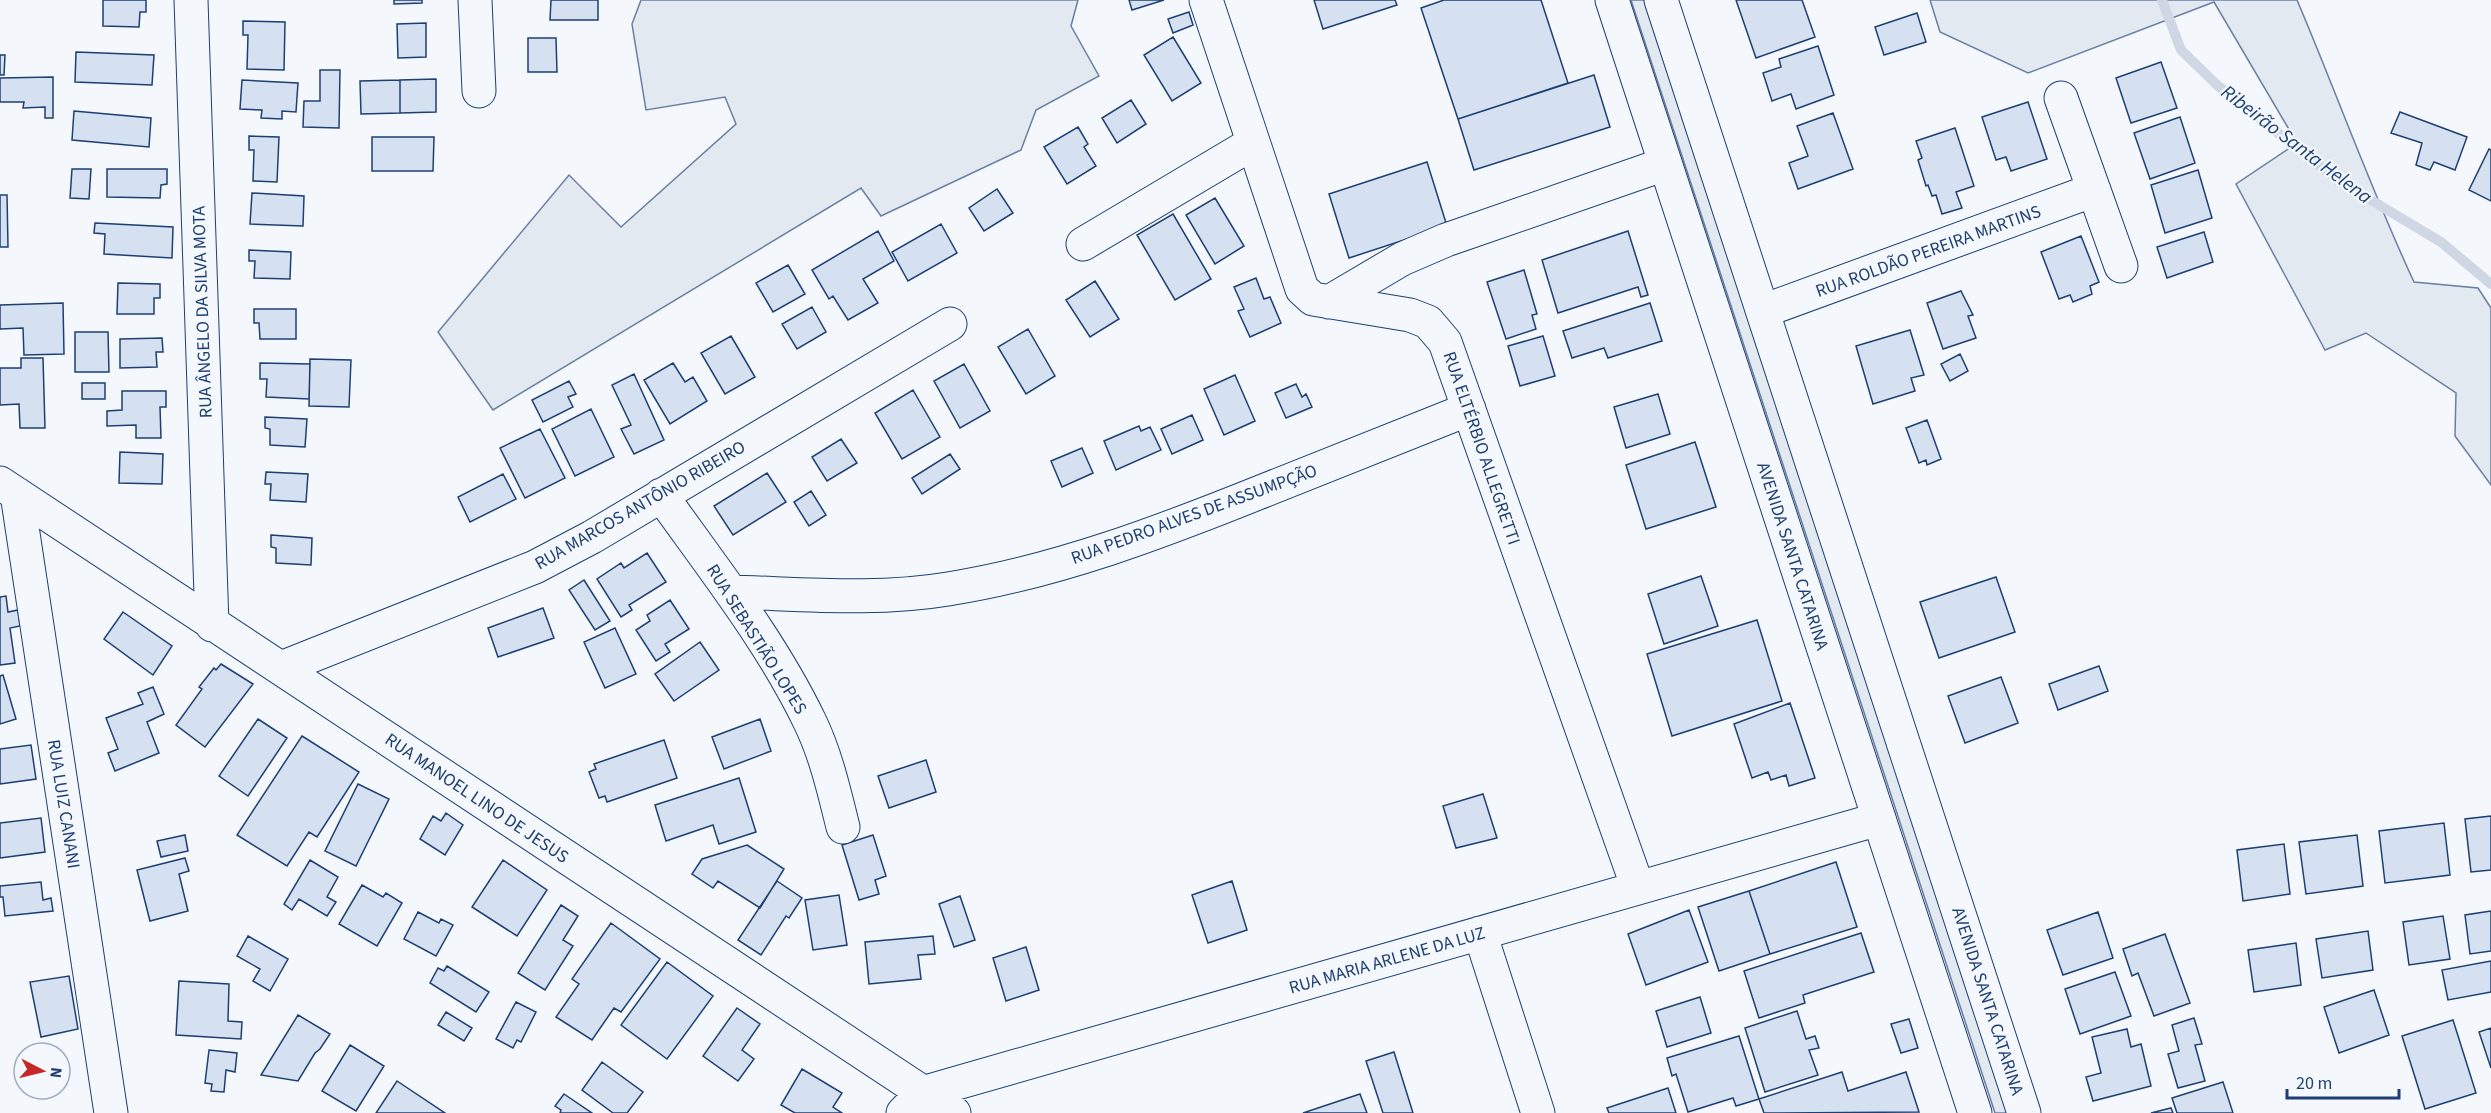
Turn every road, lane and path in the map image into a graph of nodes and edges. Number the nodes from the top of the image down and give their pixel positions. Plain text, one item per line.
1 (191, 0) edge
2 (475, 0) edge
3 (1206, 0) edge
4 (1612, 0) edge
5 (1661, 0) edge
6 (479, 91) dead end
7 (2061, 98) dead end
8 (1253, 143) junction
9 (1665, 164) junction
10 (2094, 190) junction
11 (1083, 244) dead end
12 (2121, 266) dead end
13 (1329, 302) junction
14 (1763, 311) junction
15 (950, 324) dead end
16 (1469, 409) junction
17 (8, 489) edge
18 (662, 495) junction
19 (731, 592) junction
20 (212, 625) junction
21 (281, 668) junction
22 (1879, 819) junction
23 (843, 827) dead end
24 (1638, 888) junction
25 (1479, 933) junction
26 (912, 1103) edge
27 (111, 1113) edge
28 (954, 1113) edge
29 (1538, 1113) edge
30 (1975, 1113) edge
31 (2024, 1113) edge

1 - 20 street, RUA ÂNGELO DA SILVA MOTA
2 - 6 street
3 - 8 street, RUA ELTÉRBIO ALLEGRETTI
4 - 9 street, AVENIDA SANTA CATARINA
5 - 14 street, AVENIDA SANTA CATARINA
7 - 10 street
8 - 11 street
8 - 13 street, RUA ELTÉRBIO ALLEGRETTI
9 - 13 street
9 - 22 street, AVENIDA SANTA CATARINA
10 - 12 street
10 - 14 street, RUA ROLDÃO PEREIRA MARTINS
13 - 16 street, RUA ELTÉRBIO ALLEGRETTI
14 - 31 street, AVENIDA SANTA CATARINA
15 - 18 street, RUA MARCOS ANTÔNIO RIBEIRO
16 - 19 street, RUA PEDRO ALVES DE ASSUMPÇÃO
16 - 24 street, RUA ELTÉRBIO ALLEGRETTI
17 - 20 street, RUA MANOEL LINO DE JESUS
17 - 27 street, RUA LUIZ CANANI
18 - 19 street, RUA SEBASTIÃO LOPES
18 - 21 street, RUA MARCOS ANTÔNIO RIBEIRO
19 - 23 street, RUA SEBASTIÃO LOPES
20 - 21 street, RUA MANOEL LINO DE JESUS
21 - 26 street, RUA MANOEL LINO DE JESUS
22 - 24 street, RUA MARIA ARLENE DA LUZ
22 - 30 street, AVENIDA SANTA CATARINA
24 - 25 street, RUA MARIA ARLENE DA LUZ
25 - 26 street, RUA MARIA ARLENE DA LUZ
25 - 29 street
26 - 28 street, RUA MANOEL LINO DE JESUS

